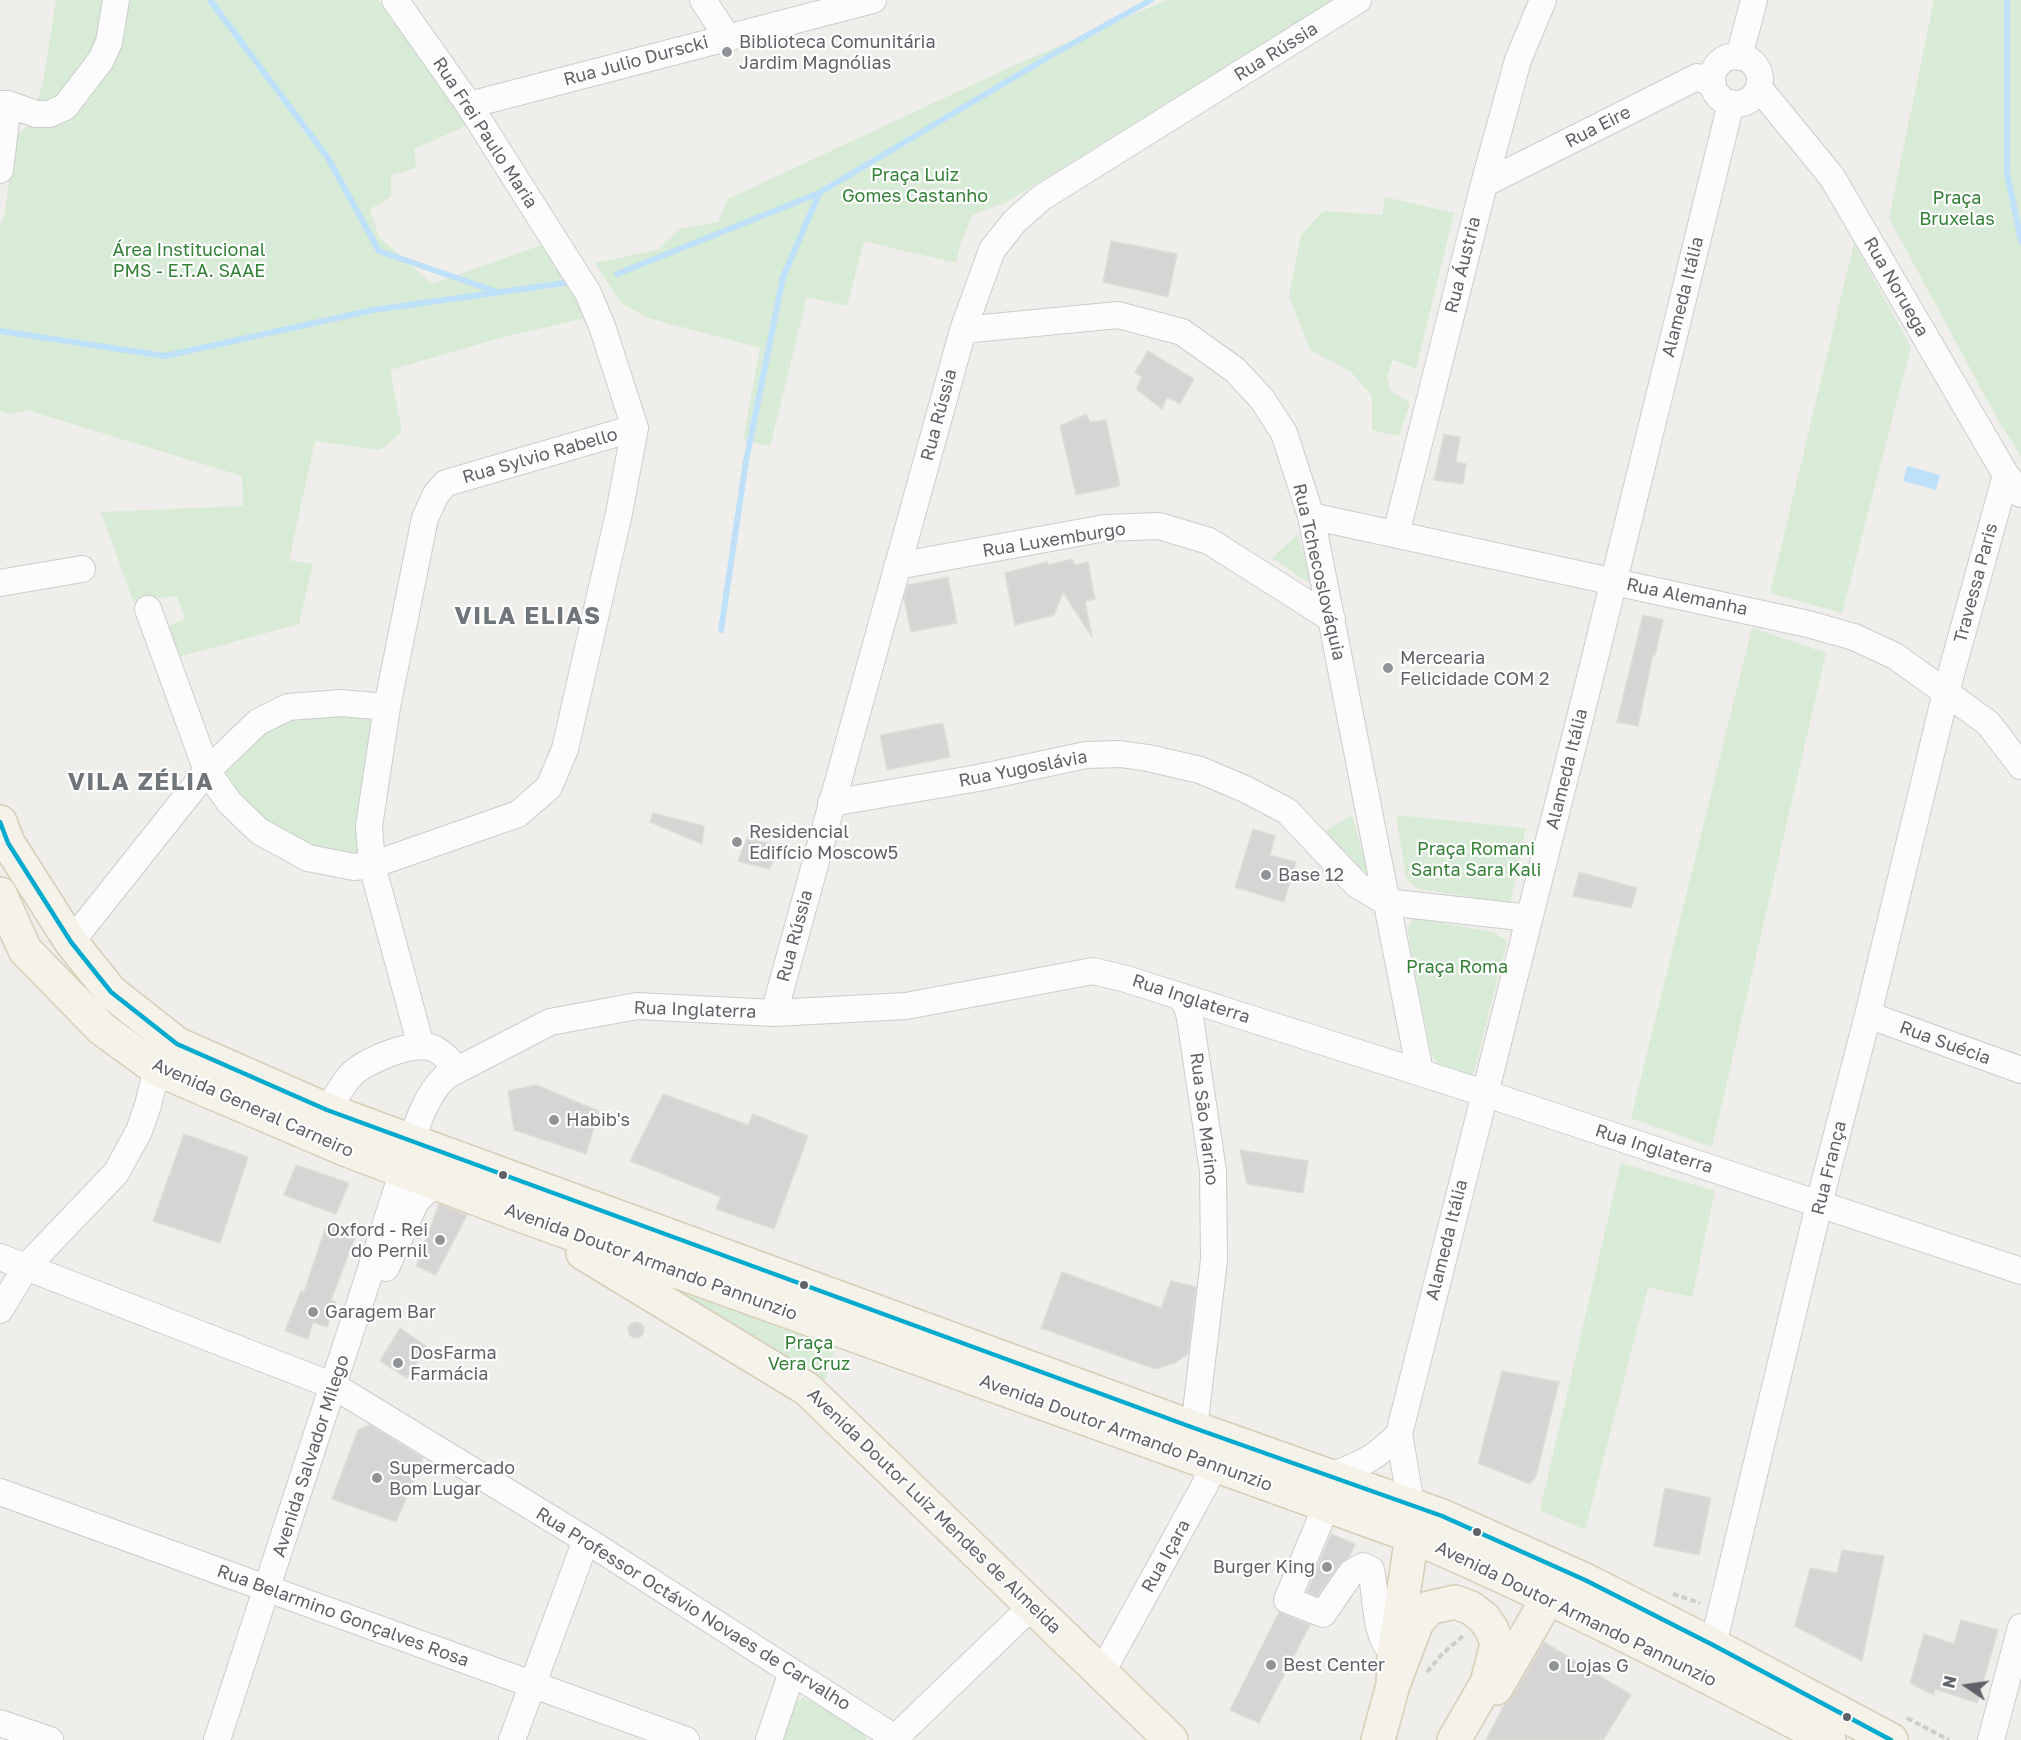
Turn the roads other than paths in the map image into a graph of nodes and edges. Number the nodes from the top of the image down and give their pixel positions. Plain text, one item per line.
1 (116, 0) edge
2 (395, 0) edge
3 (703, 0) edge
4 (873, 0) edge
5 (1358, 0) edge
6 (1543, 0) edge
7 (1754, 0) edge
8 (727, 38) junction
9 (1739, 57) junction
10 (1713, 84) junction
11 (1759, 88) junction
12 (4, 104) edge
13 (1731, 104) junction
14 (470, 105) junction
15 (0, 170) edge
16 (1484, 184) junction
17 (963, 330) junction
18 (635, 428) junction
19 (2014, 484) edge
20 (1311, 516) junction
21 (1396, 534) junction
22 (897, 566) junction
23 (82, 569) dead end
24 (1613, 581) junction
25 (0, 583) edge
26 (148, 609) dead end
27 (1332, 619) junction
28 (1946, 692) junction
29 (387, 707) junction
30 (2021, 766) edge
31 (207, 771) junction
32 (831, 803) junction
33 (0, 822) edge
34 (372, 865) junction
35 (0, 894) edge
36 (1386, 902) junction
37 (1529, 918) junction
38 (71, 942) junction
39 (1177, 995) junction
40 (774, 1012) junction
41 (1868, 1015) junction
42 (421, 1046) junction
43 (157, 1069) junction
44 (458, 1069) junction
45 (2021, 1070) edge
46 (1420, 1072) junction
47 (1484, 1093) junction
48 (327, 1110) junction
49 (408, 1156) junction
50 (435, 1183) junction
51 (1819, 1204) junction
52 (522, 1216) junction
53 (0, 1257) edge
54 (26, 1267) junction
55 (2021, 1271) edge
56 (0, 1310) edge
57 (334, 1386) junction
58 (1399, 1434) junction
59 (1206, 1442) junction
60 (1329, 1490) junction
61 (0, 1491) edge
62 (1411, 1520) junction
63 (586, 1540) junction
64 (1556, 1584) junction
65 (267, 1588) junction
66 (1032, 1606) junction
67 (2021, 1628) edge
68 (1713, 1645) junction
69 (1394, 1670) junction
70 (792, 1672) junction
71 (1102, 1672) junction
72 (533, 1684) junction
73 (0, 1723) edge
74 (894, 1739) edge
75 (50, 1740) edge
76 (217, 1740) edge
77 (512, 1740) edge
78 (686, 1740) edge
79 (769, 1740) edge
80 (1171, 1740) edge
81 (1378, 1740) edge
82 (1454, 1740) edge
83 (1464, 1740) edge
84 (1829, 1740) edge
85 (1891, 1740) edge
86 (1991, 1740) edge

1 - 12 street
2 - 14 street, Rua Frei Paulo Maria
3 - 8 street
4 - 8 street, Rua Julio Durscki
5 - 17 street, Rua Rússia
6 - 16 street, Rua Áustria
7 - 9 street
8 - 14 street, Rua Julio Durscki
9 - 10 street
9 - 11 street
10 - 13 street
10 - 16 street, Rua Eire
11 - 13 street
11 - 19 street, Rua Noruega
12 - 15 street
13 - 24 street, Alameda Itália
14 - 18 street, Rua Frei Paulo Maria
16 - 21 street, Rua Áustria
17 - 20 street, Rua Tchecoslováquia
17 - 22 street, Rua Rússia
18 - 29 street, Rua Sylvio Rabello
18 - 34 street
19 - 28 street, Travessa Paris
20 - 21 street, Rua Alemanha
20 - 27 street, Rua Tchecoslováquia
21 - 24 street, Rua Alemanha
22 - 27 street, Rua Luxemburgo
22 - 32 street, Rua Rússia
23 - 25 street
24 - 28 street, Rua Alemanha
24 - 37 street, Alameda Itália
26 - 31 street
27 - 36 street, Rua Tchecoslováquia
28 - 30 street, Rua Alemanha
28 - 41 street, Rua França
29 - 31 street
29 - 34 street
31 - 34 street
31 - 38 street
32 - 36 street, Rua Yugoslávia
32 - 40 street, Rua Rússia
33 - 38 main road, Avenida General Carneiro
34 - 42 street
35 - 43 main road, Avenida General Carneiro
36 - 37 street, Rua Yugoslávia
36 - 46 street, Rua Tchecoslováquia
37 - 47 street, Alameda Itália
38 - 48 main road, Avenida General Carneiro
39 - 40 street, Rua Inglaterra
39 - 46 street, Rua Inglaterra
39 - 59 street, Rua São Marino
40 - 44 street, Rua Inglaterra
41 - 45 street, Rua Suécia
41 - 51 street, Rua França
42 - 44 street
42 - 48 street
43 - 49 main road, Avenida General Carneiro
43 - 54 street
44 - 49 street, Rua Inglaterra
46 - 47 street, Rua Inglaterra
47 - 51 street, Rua Inglaterra
47 - 58 street, Alameda Itália
48 - 49 main road, Avenida General Carneiro
49 - 50 main road, Avenida Doutor Armando Pannunzio
49 - 57 street, Avenida Salvador Milego
49 - 59 main road, Avenida Doutor Armando Pannunzio
50 - 52 main road, Avenida Doutor Armando Pannunzio
50 - 57 street
51 - 55 street, Rua Inglaterra
51 - 68 street, Rua França
52 - 59 main road, Avenida Doutor Armando Pannunzio
52 - 66 main road, Avenida Doutor Luiz Mendes de Almeida
53 - 54 street, Rua Professor Octávio Novaes de Carvalho
54 - 56 street
54 - 57 street, Rua Professor Octávio Novaes de Carvalho
57 - 63 street, Rua Professor Octávio Novaes de Carvalho
57 - 65 street, Avenida Salvador Milego
58 - 60 street
58 - 62 street, Alameda Itália
59 - 60 main road, Avenida Doutor Armando Pannunzio
59 - 71 street, Rua Içara
60 - 62 main road, Avenida Doutor Armando Pannunzio
60 - 69 street
61 - 65 street, Rua Belarmino Gonçalves Rosa
62 - 64 main road, Avenida Doutor Armando Pannunzio
62 - 69 main road
63 - 70 street, Rua Professor Octávio Novaes de Carvalho
63 - 72 street
64 - 68 main road, Avenida Doutor Armando Pannunzio
64 - 83 main road
64 - 84 main road, Avenida Doutor Armando Pannunzio
65 - 72 street, Rua Belarmino Gonçalves Rosa
65 - 76 street, Avenida Salvador Milego
66 - 71 main road, Avenida Doutor Luiz Mendes de Almeida
66 - 74 street
67 - 86 street
68 - 85 main road, Avenida Doutor Armando Pannunzio
69 - 81 main road
69 - 82 main road
70 - 74 street, Rua Professor Octávio Novaes de Carvalho
70 - 79 street
71 - 80 main road, Avenida Doutor Luiz Mendes de Almeida
72 - 77 street
72 - 78 street, Rua Belarmino Gonçalves Rosa
73 - 75 street

